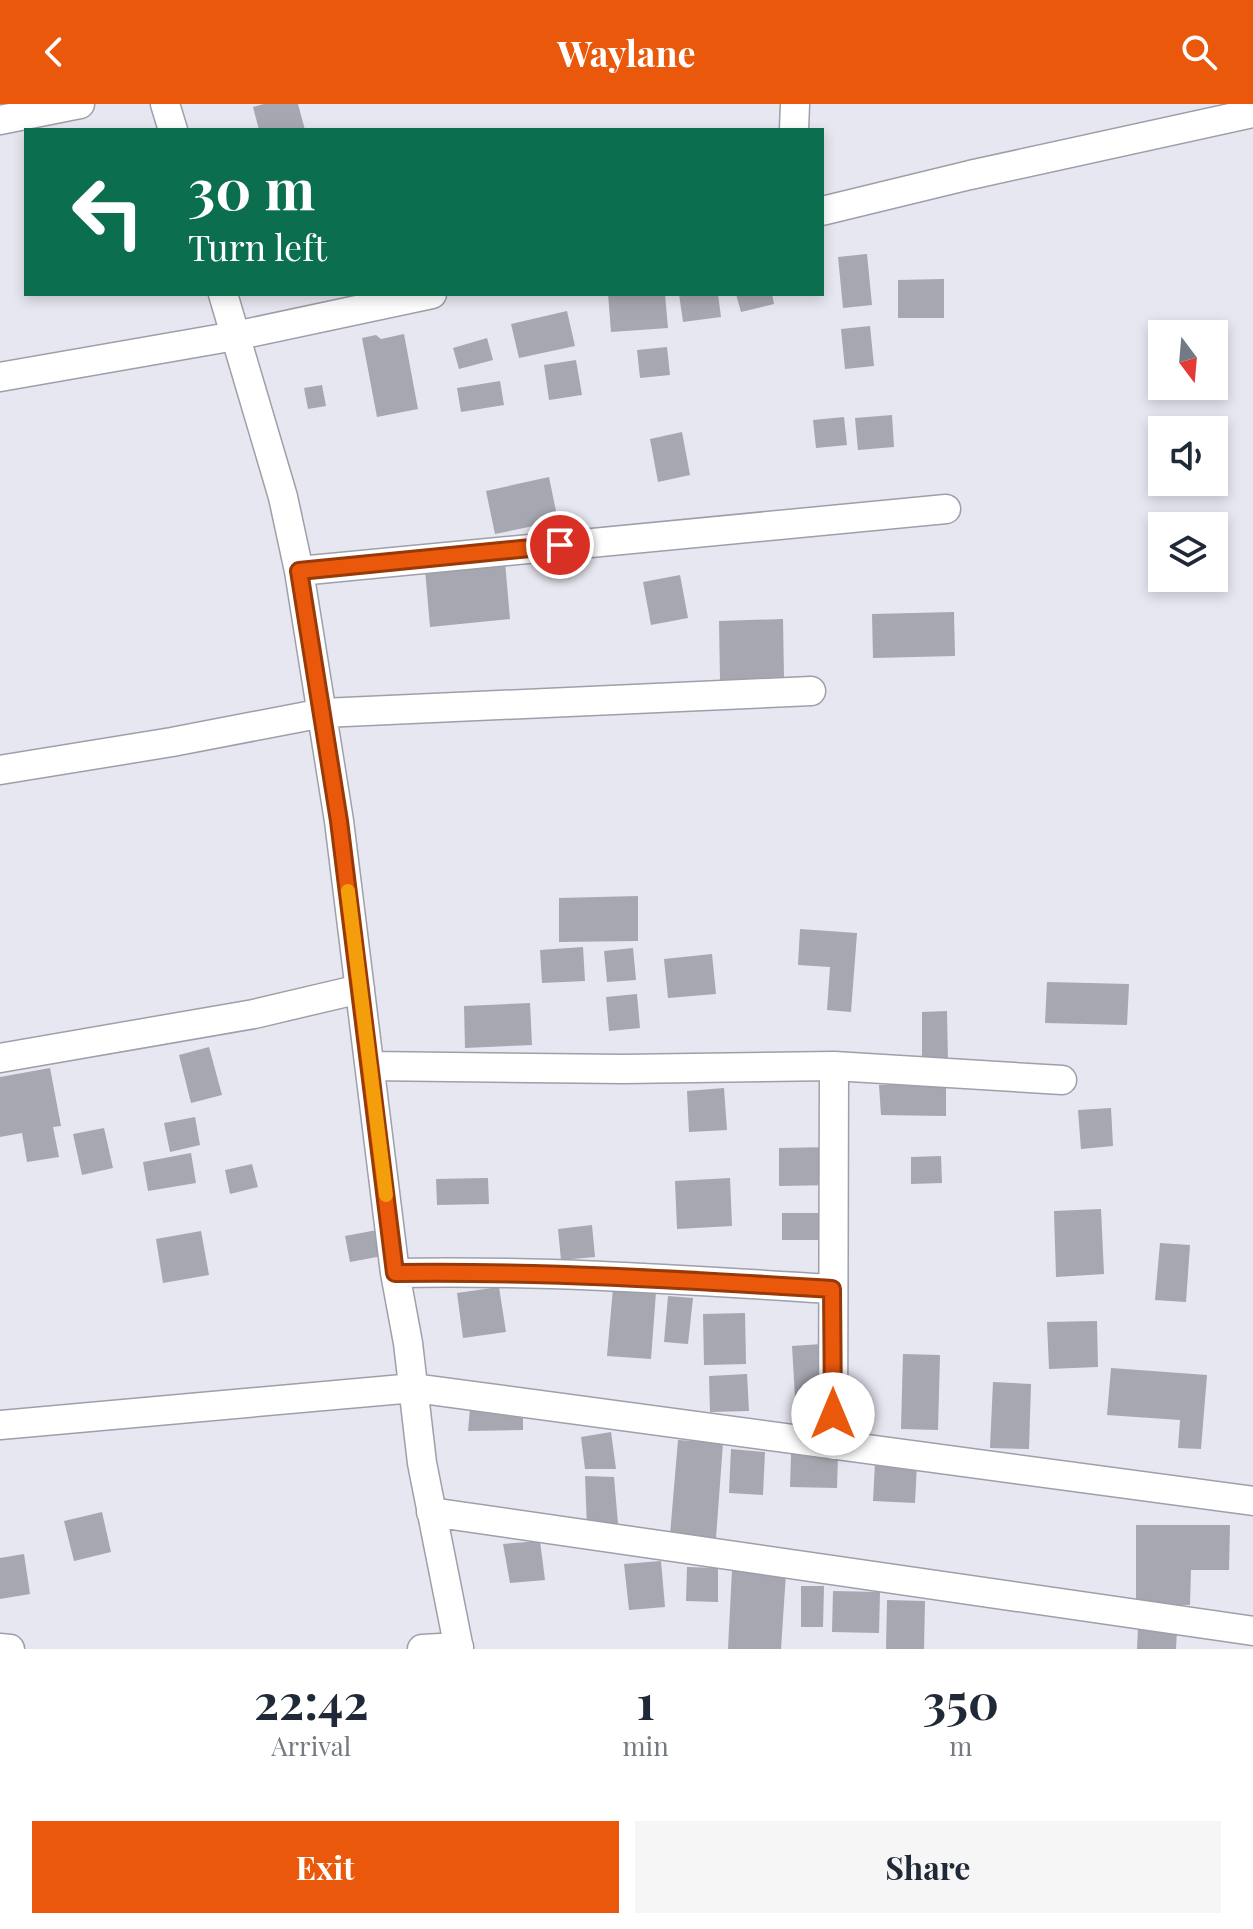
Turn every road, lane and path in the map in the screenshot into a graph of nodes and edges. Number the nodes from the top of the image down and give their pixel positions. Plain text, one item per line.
1 (80, 104) edge
2 (165, 104) edge
3 (795, 104) edge
4 (1239, 112) edge
5 (0, 120) edge
6 (172, 128) edge
7 (794, 128) edge
8 (824, 211) edge
9 (224, 296) edge
10 (423, 296) edge
11 (235, 336) junction
12 (0, 377) edge
13 (946, 509) dead end
14 (299, 571) junction
15 (811, 691) dead end
16 (323, 713) junction
17 (0, 770) edge
18 (360, 989) junction
19 (0, 1058) edge
20 (370, 1066) junction
21 (834, 1066) junction
22 (1062, 1080) dead end
23 (395, 1273) junction
24 (832, 1289) junction
25 (414, 1388) junction
26 (0, 1425) edge
27 (833, 1445) junction
28 (1253, 1501) edge
29 (431, 1512) junction
30 (1253, 1631) edge
31 (0, 1648) edge
32 (459, 1648) edge
33 (10, 1649) edge
34 (422, 1649) edge

1 - 5 street
2 - 6 street
3 - 7 street
4 - 8 street
9 - 11 street
10 - 11 street
11 - 12 street
11 - 14 street
13 - 14 street
14 - 16 street
15 - 16 street
16 - 17 street
16 - 18 street
18 - 19 street
18 - 20 street
20 - 21 street
20 - 23 street
21 - 22 street
21 - 24 street
23 - 24 street
23 - 25 street
24 - 27 street
25 - 26 street
25 - 27 street
25 - 29 street
27 - 28 street
29 - 30 street
29 - 32 street
31 - 33 street
32 - 34 street

